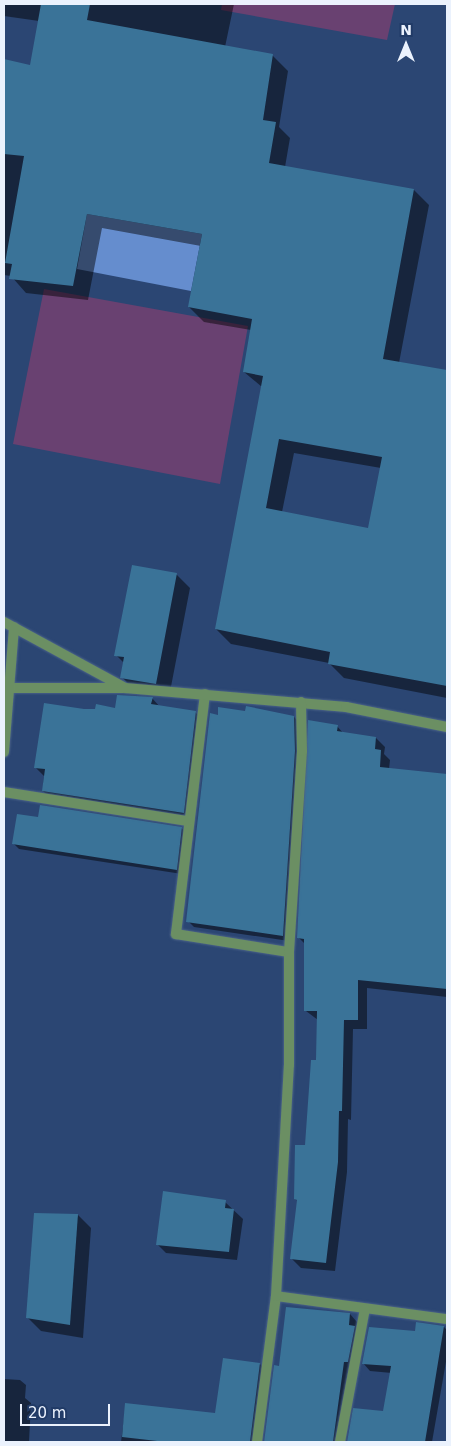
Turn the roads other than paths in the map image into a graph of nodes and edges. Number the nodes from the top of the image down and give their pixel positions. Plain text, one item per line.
1 (4, 622) edge
2 (14, 627) junction
3 (6, 688) edge
4 (125, 688) junction
5 (205, 694) junction
6 (301, 702) junction
7 (447, 727) edge
8 (4, 752) edge
9 (4, 792) edge
10 (188, 821) junction
11 (289, 952) junction
12 (276, 1296) junction
13 (366, 1309) junction
14 (447, 1319) edge
15 (258, 1442) edge
16 (340, 1442) edge

1 - 2 street
2 - 3 street
2 - 4 street
3 - 4 street
3 - 8 street
4 - 5 street
5 - 6 street
5 - 10 street
6 - 7 street
6 - 11 street
9 - 10 street
10 - 11 street
11 - 12 street
12 - 13 street
12 - 15 street
13 - 14 street
13 - 16 street

